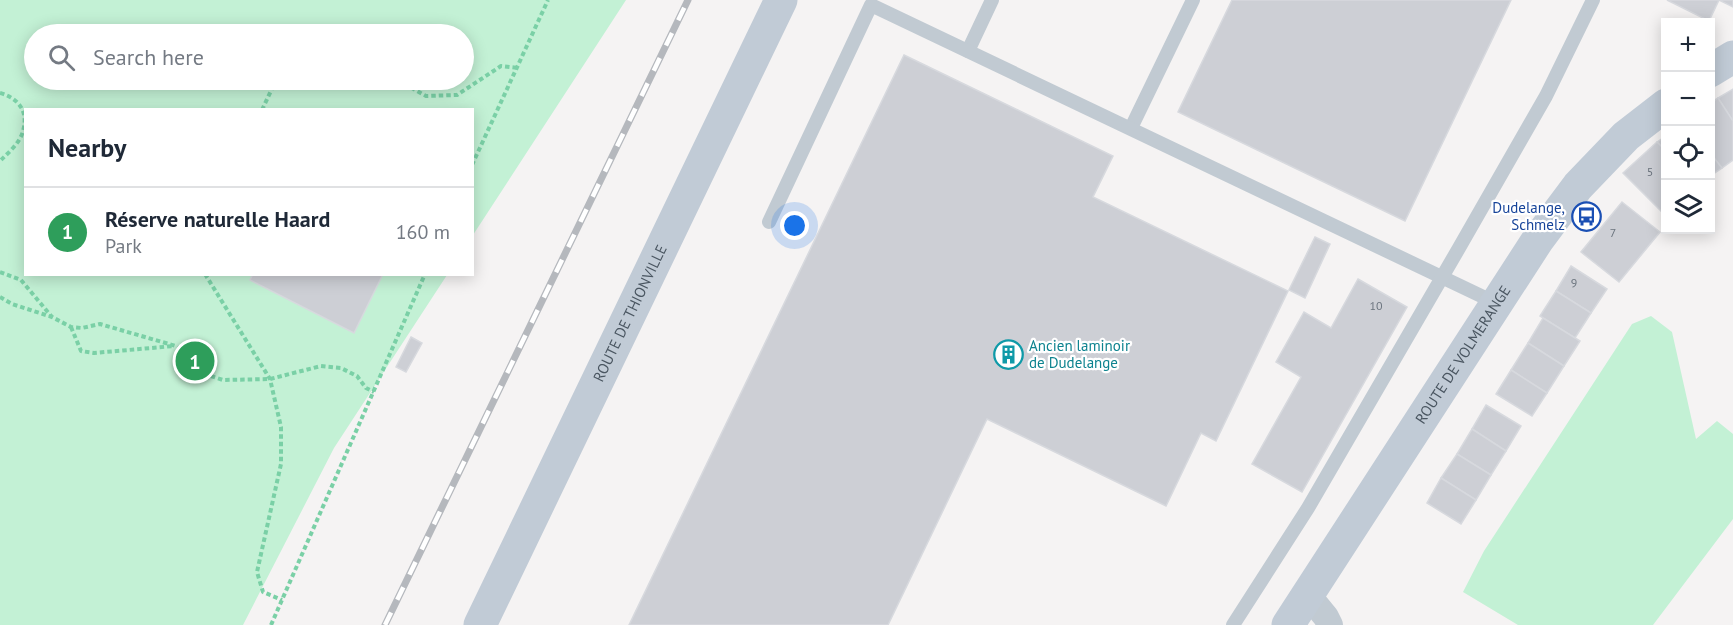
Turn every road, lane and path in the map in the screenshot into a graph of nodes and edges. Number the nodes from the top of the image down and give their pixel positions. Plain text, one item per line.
1 (548, 0) edge
2 (781, 0) edge
3 (992, 0) edge
4 (1193, 0) edge
5 (1593, 0) edge
6 (968, 51) junction
7 (1733, 57) edge
8 (519, 68) junction
9 (1715, 68) edge
10 (474, 84) edge
11 (271, 90) edge
12 (416, 90) edge
13 (465, 90) edge
14 (0, 93) edge
15 (263, 108) edge
16 (1661, 108) edge
17 (1131, 129) junction
18 (0, 161) edge
19 (474, 161) edge
20 (769, 222) dead end
21 (0, 272) edge
22 (206, 276) edge
23 (424, 276) edge
24 (1443, 276) junction
25 (0, 297) edge
26 (1496, 303) junction
27 (52, 317) junction
28 (71, 327) junction
29 (176, 346) junction
30 (270, 379) junction
31 (374, 392) junction
32 (1308, 595) junction
33 (282, 600) junction
34 (271, 625) edge
35 (480, 625) edge
36 (1233, 625) edge
37 (1288, 625) edge
38 (1330, 625) edge

1 - 8 path
2 - 35 main road, ROUTE DE THIONVILLE
3 - 6 lane
4 - 17 lane
5 - 24 lane
6 - 17 lane
6 - 20 lane
7 - 9 main road
8 - 10 path
8 - 19 path
11 - 15 path
12 - 13 path
14 - 18 path
16 - 26 main road, ROUTE DE VOLMERANGE
17 - 24 lane
21 - 27 path
22 - 30 path
23 - 31 path
24 - 26 lane
24 - 36 lane
25 - 27 path
26 - 32 main road, ROUTE DE VOLMERANGE
27 - 28 path
28 - 29 path
28 - 29 path
29 - 30 path
30 - 31 path
30 - 33 path
31 - 33 path
32 - 37 main road, ROUTE DE VOLMERANGE
32 - 38 street
33 - 34 path

